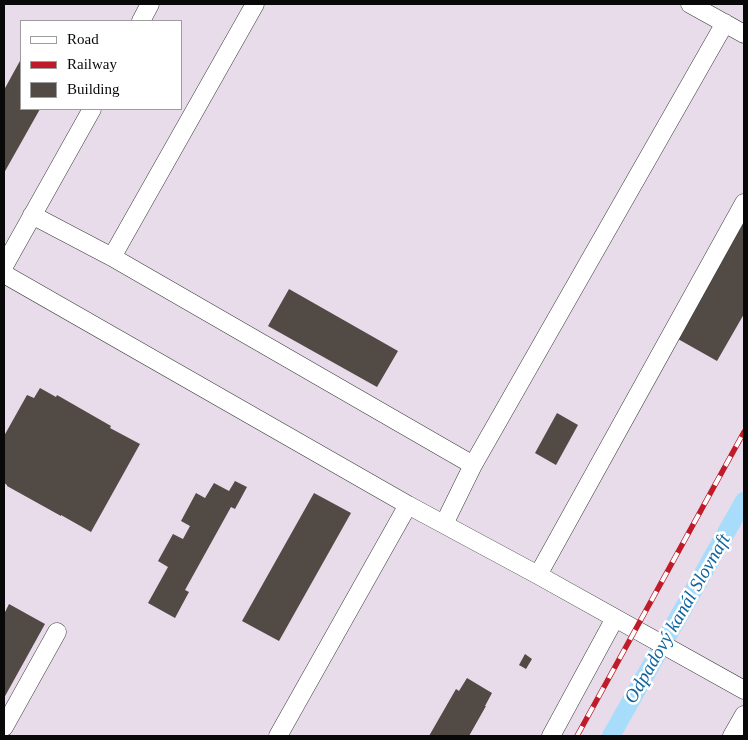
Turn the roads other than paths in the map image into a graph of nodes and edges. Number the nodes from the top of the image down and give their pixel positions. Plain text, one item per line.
1 (150, 4) edge
2 (255, 4) edge
3 (690, 4) edge
4 (142, 20) edge
5 (724, 23) junction
6 (744, 34) edge
7 (91, 110) edge
8 (744, 203) edge
9 (32, 215) junction
10 (112, 257) junction
11 (4, 266) edge
12 (4, 274) edge
13 (473, 465) junction
14 (408, 505) junction
15 (444, 524) junction
16 (538, 575) junction
17 (616, 618) junction
18 (57, 632) dead end
19 (744, 690) edge
20 (744, 715) edge
21 (4, 727) edge
22 (278, 736) edge
23 (551, 736) edge
24 (732, 736) edge

1 - 4 lane
2 - 10 lane
3 - 5 lane
5 - 6 lane
5 - 13 lane
7 - 9 lane
8 - 16 lane
9 - 10 lane
9 - 11 lane
10 - 13 lane
12 - 14 lane
13 - 15 lane
14 - 15 lane
14 - 22 lane
15 - 16 lane
16 - 17 lane
17 - 19 lane
17 - 23 lane
18 - 21 lane
20 - 24 lane

